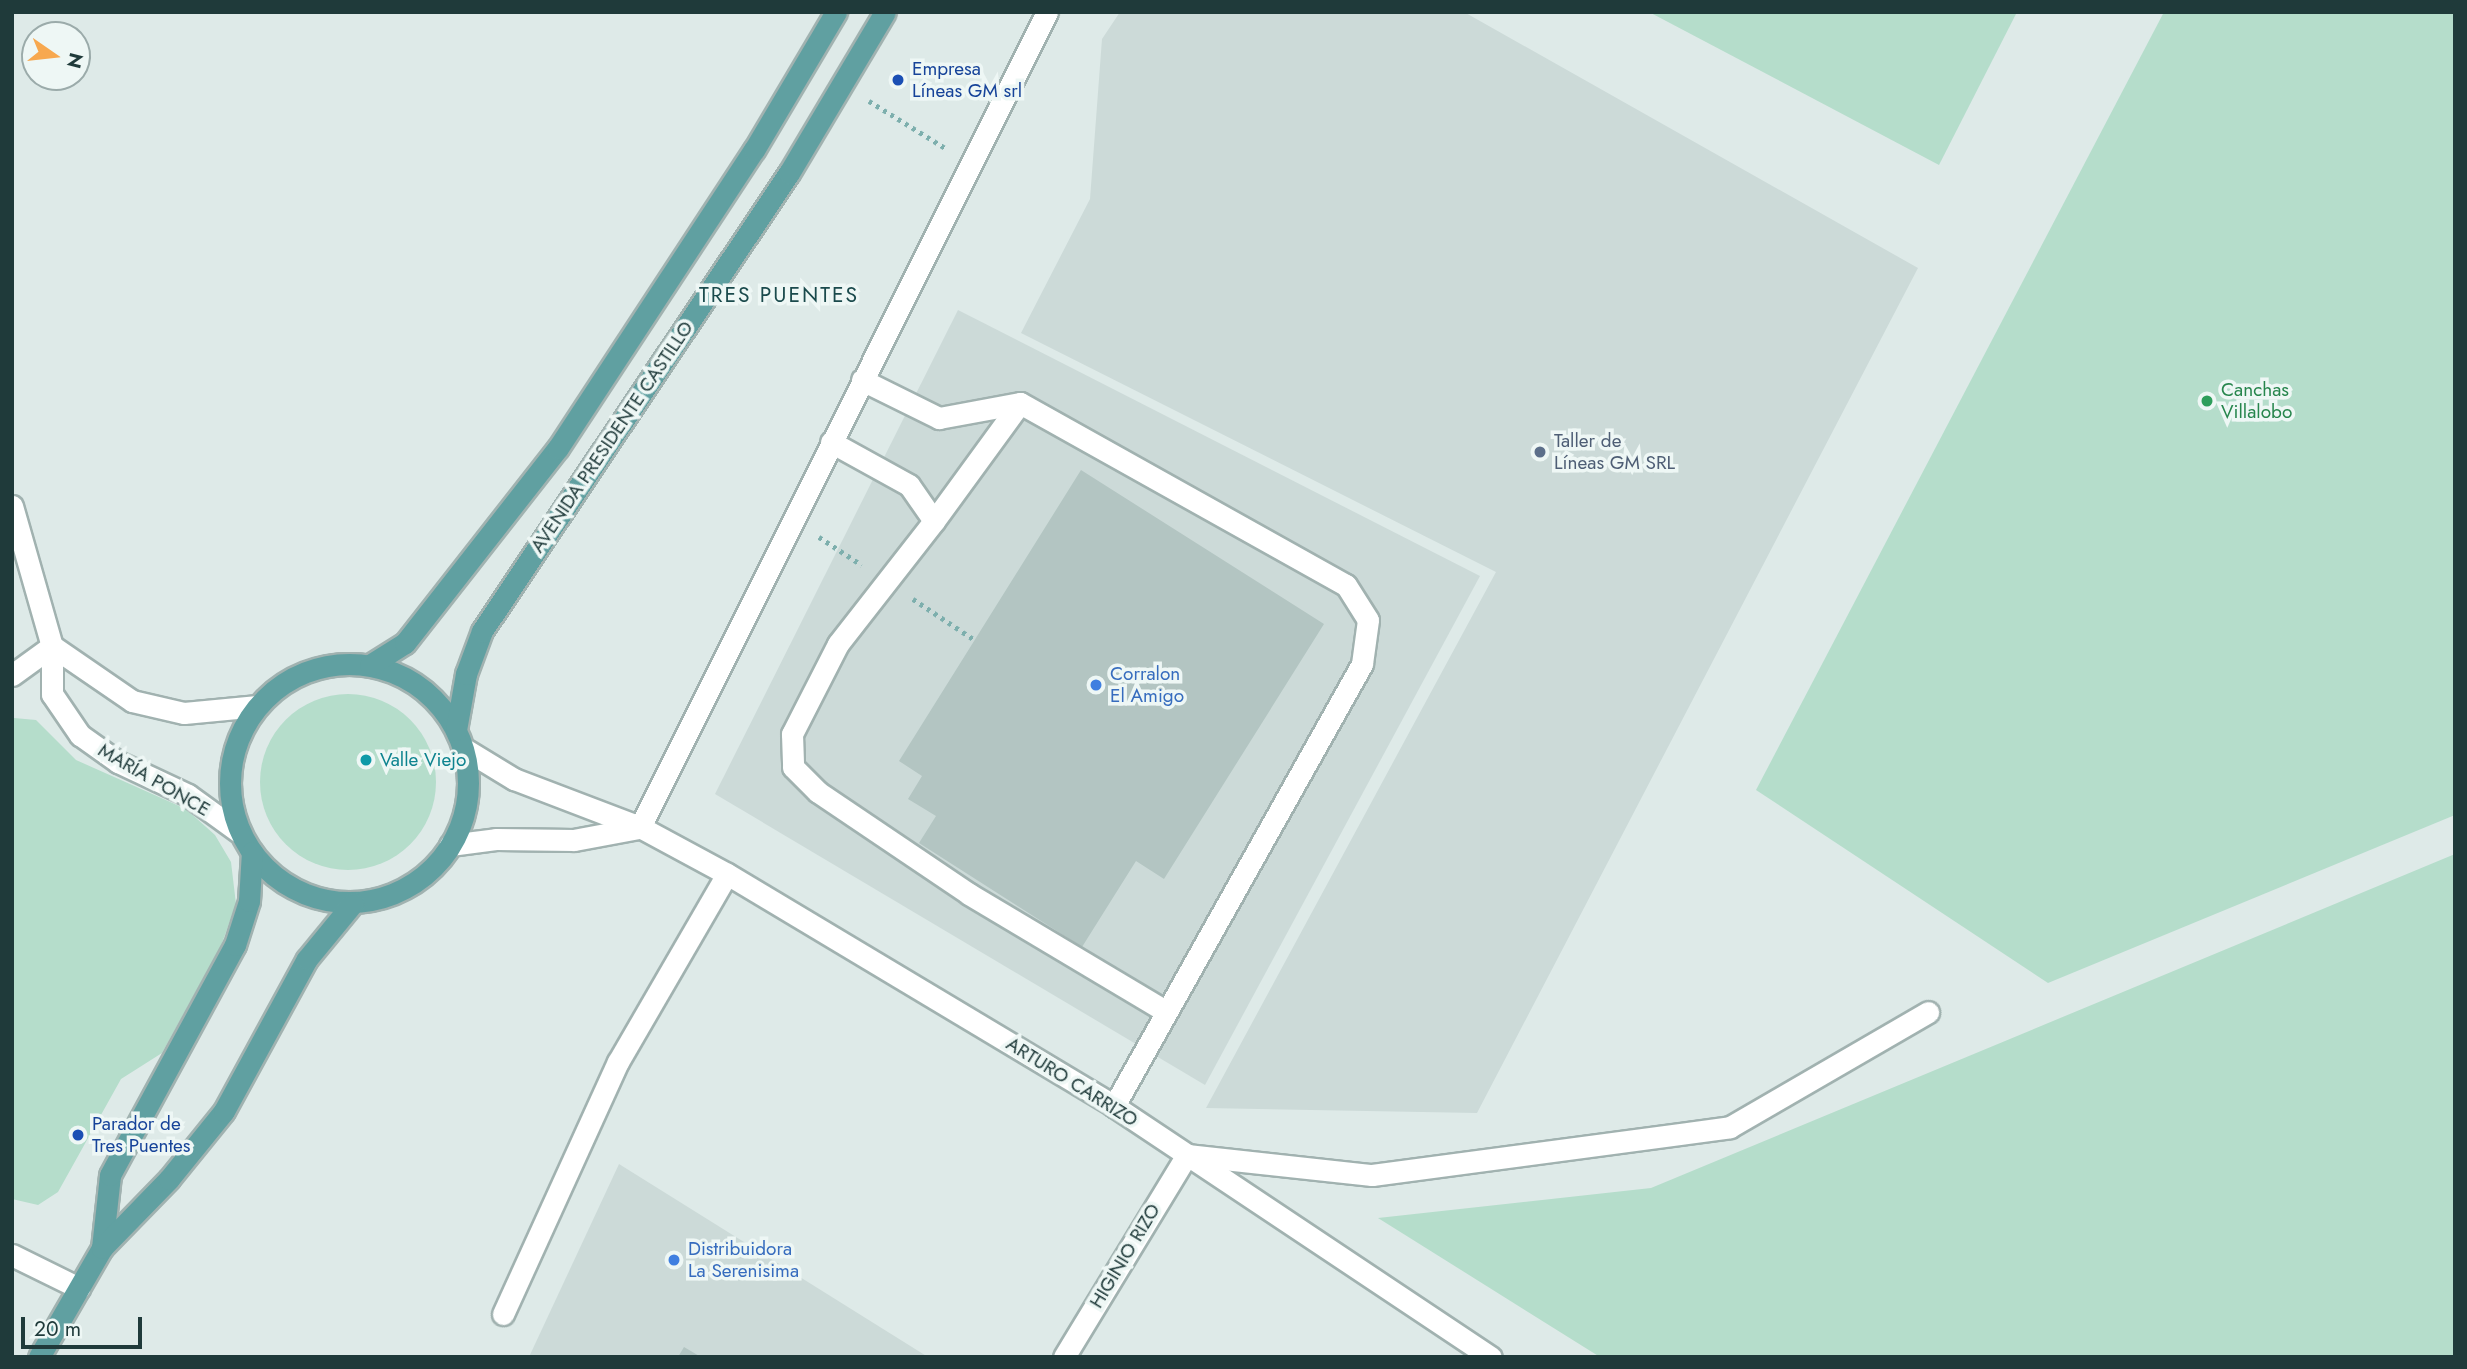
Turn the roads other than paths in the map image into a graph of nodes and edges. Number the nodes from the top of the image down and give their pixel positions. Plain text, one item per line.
1 (836, 12) edge
2 (885, 12) edge
3 (1047, 12) edge
4 (862, 380) junction
5 (1020, 403) junction
6 (831, 442) junction
7 (12, 506) edge
8 (934, 521) junction
9 (52, 646) junction
10 (370, 665) junction
11 (12, 675) edge
12 (258, 706) junction
13 (459, 739) junction
14 (640, 827) junction
15 (239, 832) junction
16 (450, 845) junction
17 (251, 852) junction
18 (727, 874) junction
19 (353, 903) junction
20 (1165, 1011) junction
21 (1928, 1012) dead end
22 (1114, 1106) junction
23 (1187, 1155) junction
24 (102, 1248) junction
25 (12, 1255) edge
26 (79, 1288) junction
27 (503, 1314) dead end
28 (39, 1357) edge
29 (1064, 1357) edge
30 (1491, 1357) edge

1 - 10 main road, AVENIDA PRESIDENTE CASTILLO
2 - 13 main road, AVENIDA PRESIDENTE CASTILLO
3 - 4 street
4 - 5 street
4 - 6 street
5 - 8 street
5 - 20 street
6 - 8 street
6 - 14 street
7 - 9 street, MARÍA PONCE
8 - 20 street
9 - 11 street
9 - 12 street
9 - 15 street, MARÍA PONCE
10 - 12 main road
10 - 13 main road
12 - 15 main road
13 - 14 street, ARTURO CARRIZO
13 - 16 main road
14 - 16 street
14 - 18 street, ARTURO CARRIZO
15 - 17 main road
16 - 19 main road
17 - 19 main road
17 - 24 main road
18 - 22 street, ARTURO CARRIZO
18 - 27 street
19 - 24 main road
20 - 22 street
21 - 23 street
22 - 23 street, ARTURO CARRIZO
23 - 29 street, HIGINIO RIZO
23 - 30 street, ARTURO CARRIZO
24 - 26 main road
25 - 26 street
26 - 28 main road

